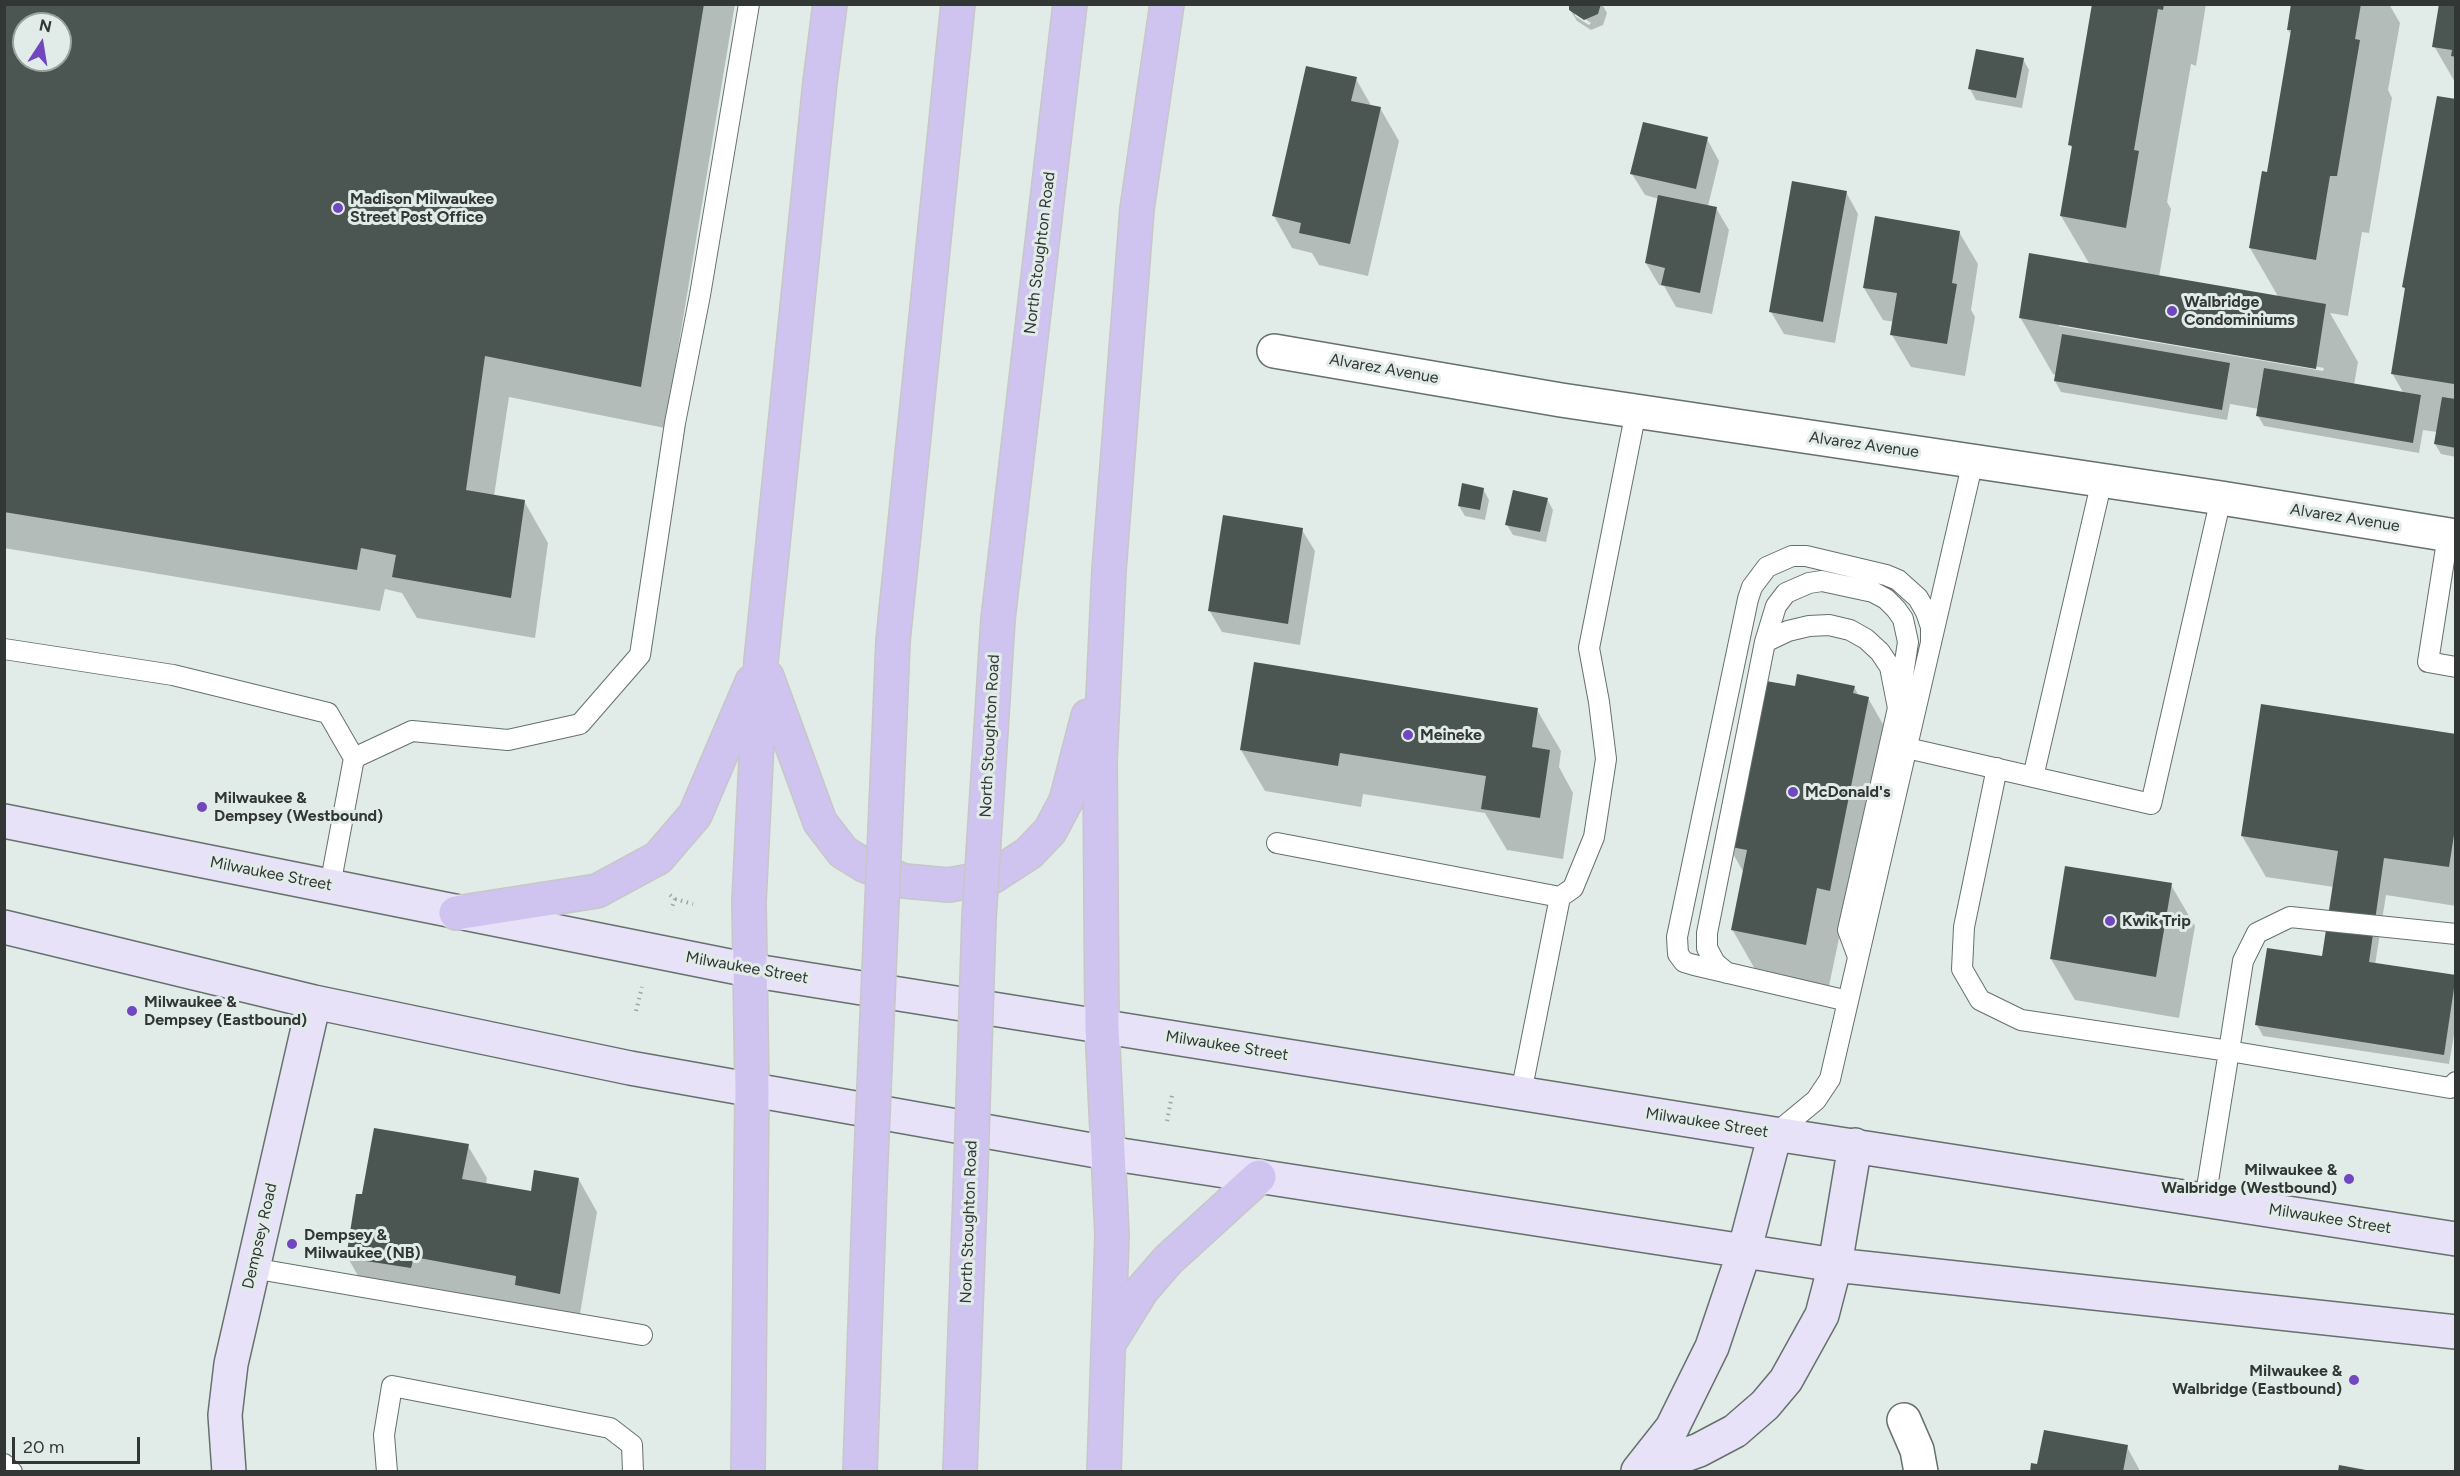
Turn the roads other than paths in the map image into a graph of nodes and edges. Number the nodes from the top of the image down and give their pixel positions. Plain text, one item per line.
1 (749, 4) edge
2 (830, 4) edge
3 (958, 4) edge
4 (1070, 4) edge
5 (1167, 4) edge
6 (1274, 351) dead end
7 (1636, 411) junction
8 (1973, 461) junction
9 (2102, 480) junction
10 (2221, 498) junction
11 (2452, 535) edge
12 (1765, 642) junction
13 (1931, 643) junction
14 (1105, 647) junction
15 (4, 649) edge
16 (761, 661) junction
17 (2456, 667) edge
18 (1898, 708) junction
19 (1907, 747) junction
20 (354, 758) junction
21 (1998, 768) junction
22 (2033, 777) junction
23 (4, 821) edge
24 (4, 827) edge
25 (41, 829) junction
26 (1276, 843) dead end
27 (330, 886) junction
28 (1560, 897) junction
29 (456, 913) junction
30 (4, 927) edge
31 (2456, 934) edge
32 (1858, 957) junction
33 (749, 970) junction
34 (1727, 973) junction
35 (1848, 1001) junction
36 (314, 1002) junction
37 (1102, 1027) junction
38 (2229, 1051) junction
39 (2456, 1082) edge
40 (752, 1089) junction
41 (1521, 1093) junction
42 (1775, 1134) junction
43 (1855, 1145) junction
44 (1108, 1153) junction
45 (1259, 1177) junction
46 (2205, 1200) junction
47 (2456, 1239) edge
48 (1744, 1252) junction
49 (1835, 1265) junction
50 (252, 1268) junction
51 (2456, 1332) edge
52 (642, 1335) dead end
53 (1108, 1345) junction
54 (1904, 1419) dead end
55 (4, 1464) edge
56 (1638, 1471) edge
57 (12, 1472) edge
58 (229, 1472) edge
59 (387, 1472) edge
60 (633, 1472) edge
61 (748, 1472) edge
62 (860, 1472) edge
63 (960, 1472) edge
64 (1104, 1472) edge
65 (1921, 1472) edge

1 - 20 lane
2 - 16 main road
3 - 62 main road, bridge
4 - 63 main road, North Stoughton Road, bridge
5 - 14 main road
6 - 7 street, Alvarez Avenue
7 - 8 street, Alvarez Avenue
7 - 28 lane
8 - 9 street, Alvarez Avenue
8 - 13 lane
9 - 10 street, Alvarez Avenue
9 - 22 lane
10 - 11 street, Alvarez Avenue
10 - 22 lane
11 - 17 lane
12 - 18 lane
12 - 18 lane
12 - 34 lane
13 - 19 lane
13 - 34 lane
14 - 16 main road
14 - 37 main road
15 - 20 lane
16 - 29 main road
16 - 33 main road
18 - 32 lane
19 - 21 lane
19 - 32 lane
20 - 27 lane
21 - 22 lane
21 - 38 lane
23 - 25 street, Milwaukee Street
24 - 25 street
25 - 27 street, Milwaukee Street
26 - 28 lane
27 - 29 street, Milwaukee Street
28 - 41 lane
29 - 33 street, Milwaukee Street
30 - 36 street
31 - 38 lane
32 - 35 lane
33 - 37 street, Milwaukee Street
33 - 40 main road
34 - 35 lane
35 - 42 lane
36 - 40 street
36 - 50 street, Dempsey Road
37 - 41 street, Milwaukee Street
37 - 44 main road
38 - 39 lane
38 - 46 lane
40 - 44 street
40 - 61 main road
41 - 42 street, Milwaukee Street
42 - 43 street, Milwaukee Street
42 - 48 street
43 - 46 street, Milwaukee Street
43 - 49 street
44 - 45 street
44 - 53 main road
45 - 48 street
45 - 53 main road
46 - 47 street, Milwaukee Street
48 - 49 street
48 - 56 street
49 - 51 street
49 - 56 street
50 - 52 lane
50 - 58 street, Dempsey Road
53 - 64 main road
54 - 65 street
55 - 57 lane
59 - 60 lane

